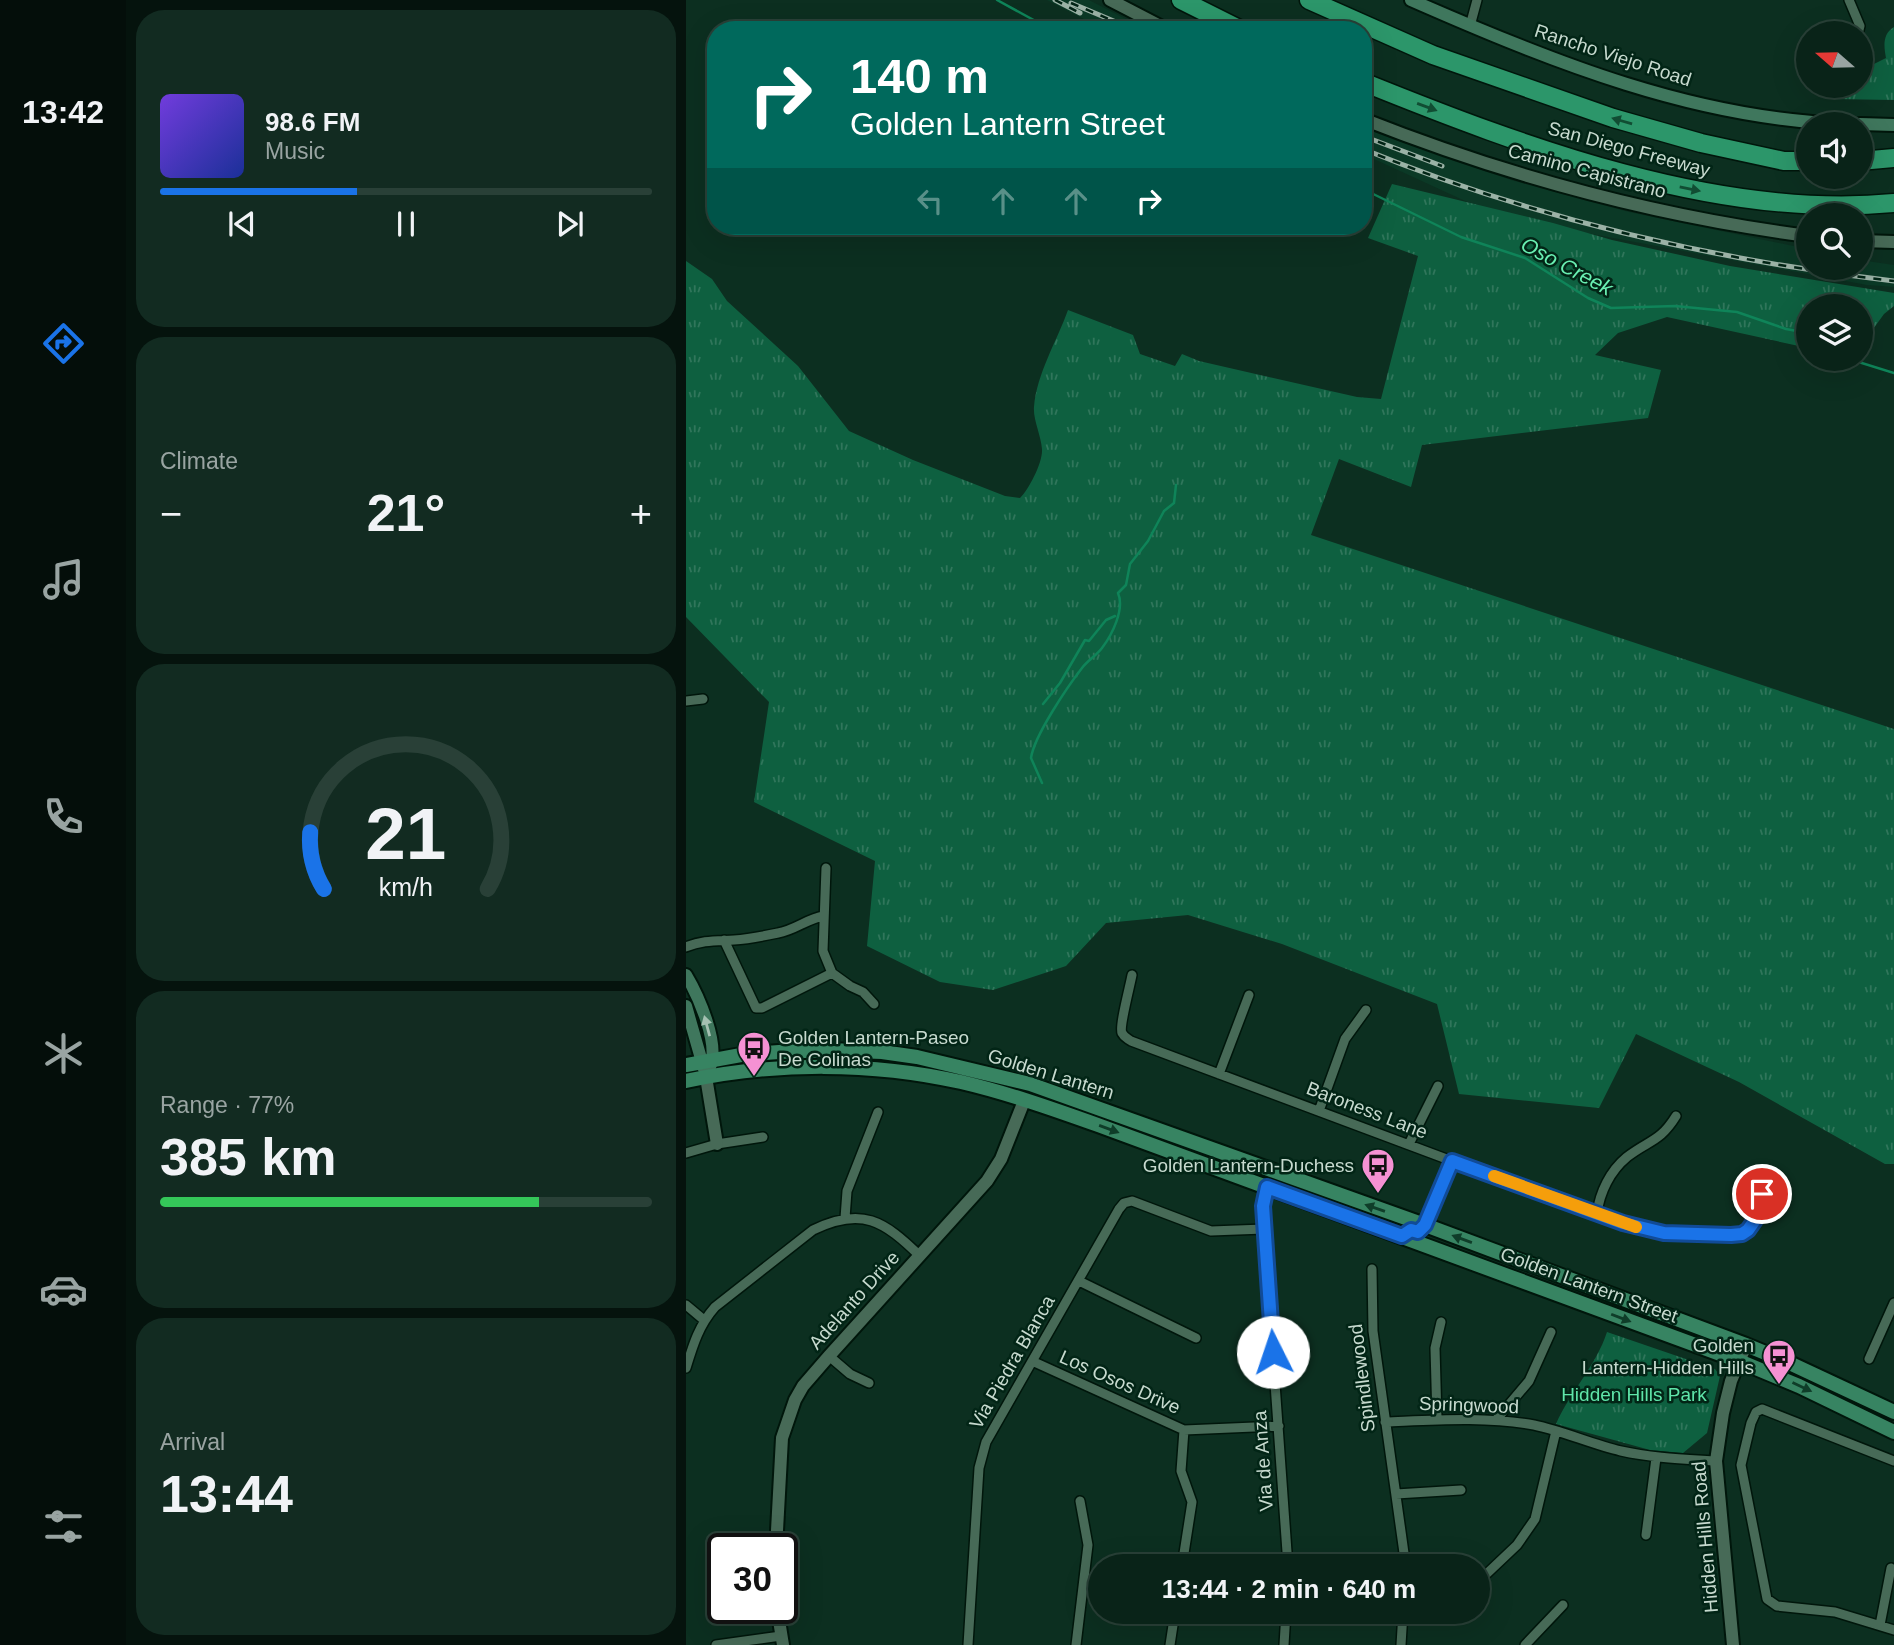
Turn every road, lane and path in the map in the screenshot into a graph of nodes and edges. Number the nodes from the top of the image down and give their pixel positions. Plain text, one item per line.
1 (1110, 0) edge
2 (1181, 0) edge
3 (1309, 0) edge
4 (1411, 0) edge
5 (1477, 0) edge
6 (1849, 0) edge
7 (1151, 21) edge
8 (1223, 21) edge
9 (1356, 21) edge
10 (1858, 21) edge
11 (1470, 26) junction
12 (1372, 28) edge
13 (1372, 85) edge
14 (1796, 119) edge
15 (1372, 122) edge
16 (1873, 124) edge
17 (1894, 125) edge
18 (1894, 158) edge
19 (1873, 160) edge
20 (1796, 161) edge
21 (1894, 203) edge
22 (1796, 234) edge
23 (1873, 241) edge
24 (1894, 242) edge
25 (704, 699) dead end
26 (686, 701) edge
27 (826, 868) dead end
28 (823, 916) junction
29 (724, 940) junction
30 (686, 947) edge
31 (832, 973) junction
32 (686, 975) edge
33 (1132, 975) dead end
34 (1249, 995) dead end
35 (874, 1004) dead end
36 (686, 1006) edge
37 (1366, 1010) dead end
38 (707, 1061) junction
39 (686, 1065) edge
40 (962, 1068) junction
41 (1219, 1074) junction
42 (706, 1077) junction
43 (686, 1081) edge
44 (1438, 1086) dead end
45 (1024, 1101) junction
46 (1095, 1106) junction
47 (1319, 1111) junction
48 (878, 1112) dead end
49 (1676, 1116) dead end
50 (763, 1137) dead end
51 (716, 1144) junction
52 (1409, 1144) junction
53 (686, 1153) edge
54 (1452, 1161) junction
55 (1250, 1164) junction
56 (1271, 1170) joint
57 (1287, 1176) junction
58 (1772, 1180) dead end
59 (1267, 1187) junction
60 (1597, 1213) junction
61 (845, 1218) junction
62 (1425, 1225) junction
63 (1264, 1229) junction
64 (1402, 1236) junction
65 (1443, 1252) junction
66 (920, 1256) junction
67 (1372, 1269) dead end
68 (1079, 1281) junction
69 (1894, 1303) edge
70 (686, 1305) edge
71 (704, 1320) junction
72 (1441, 1322) dead end
73 (1550, 1332) dead end
74 (1196, 1338) dead end
75 (1746, 1345) junction
76 (829, 1356) junction
77 (1869, 1359) dead end
78 (1032, 1361) junction
79 (1739, 1361) junction
80 (686, 1368) edge
81 (869, 1382) dead end
82 (1894, 1412) edge
83 (1437, 1419) junction
84 (1496, 1420) junction
85 (1385, 1422) junction
86 (1279, 1426) junction
87 (1184, 1430) junction
88 (1556, 1431) junction
89 (1894, 1432) edge
90 (1656, 1458) junction
91 (1716, 1461) junction
92 (1894, 1461) edge
93 (1461, 1490) dead end
94 (1396, 1494) junction
95 (1080, 1501) dead end
96 (777, 1533) edge
97 (1646, 1535) dead end
98 (1184, 1554) edge
99 (1287, 1554) edge
100 (1403, 1554) edge
101 (1891, 1568) dead end
102 (1490, 1571) edge
103 (1563, 1605) dead end
104 (1173, 1624) edge
105 (1285, 1624) edge
106 (1402, 1624) edge
107 (1880, 1625) junction
108 (1894, 1630) edge
109 (782, 1641) edge
110 (716, 1645) edge
111 (968, 1645) edge
112 (1076, 1645) edge
113 (1170, 1645) edge
114 (1284, 1645) edge
115 (1401, 1645) edge
116 (1525, 1645) edge
117 (1733, 1645) edge

1 - 7 street
2 - 8 highway
9 -> 3 highway, San Diego Freeway
4 - 11 main road, Rancho Viejo Road
5 - 11 street
6 - 10 street
11 - 14 main road, Rancho Viejo Road
20 -> 12 highway, San Diego Freeway
13 -> 21 highway, San Diego Freeway
15 - 22 street, Camino Capistrano
16 - 17 main road
18 - 19 highway
23 - 24 street
25 - 26 street
27 - 28 street
28 - 29 street
28 - 31 street
29 - 30 street
29 - 31 street
31 - 35 street
38 -> 32 main road
33 - 41 street, Baroness Lane
34 - 41 street
36 - 38 main road
37 - 47 street
38 - 39 main road, Golden Lantern
38 - 40 main road, Golden Lantern
38 - 42 main road
40 - 45 main road
40 - 46 main road, Golden Lantern
41 - 47 street, Baroness Lane
42 - 43 main road, Golden Lantern
42 - 45 main road, Golden Lantern
42 - 51 street
44 - 52 street
45 - 46 main road
45 -> 59 main road, Golden Lantern
45 - 66 street, Adelanto Drive
46 - 55 main road, Golden Lantern
47 - 52 street, Baroness Lane
48 - 61 street
49 - 60 street
50 - 51 street
51 - 53 street
52 - 54 street, Baroness Lane
54 - 60 street, Baroness Lane
54 - 62 street
55 - 56 main road, Golden Lantern
55 - 59 main road
56 - 57 main road, Golden Lantern Street
57 - 59 main road
62 -> 57 main road, Golden Lantern Street
58 - 60 street, Baroness Lane
59 - 63 street, Via de Anza
59 - 64 main road, Golden Lantern Street
61 - 66 street
61 - 71 street
62 - 64 main road
62 - 65 main road
75 -> 62 main road, Golden Lantern Street
63 - 68 street, Via Piedra Blanca
63 - 86 street, Via de Anza
64 - 65 main road, Golden Lantern Street
65 -> 79 main road, Golden Lantern Street
66 - 76 street, Adelanto Drive
67 - 85 street, Spindlewood
68 - 74 street
68 - 78 street, Via Piedra Blanca
69 - 77 street
70 - 71 street
71 - 80 street
72 - 83 street
73 - 84 street
75 - 79 street, Hidden Hills Road
75 - 82 main road, Golden Lantern Street
76 - 81 street
76 - 96 street, Adelanto Drive
78 - 87 street, Los Osos Drive
78 - 111 street, Via Piedra Blanca
79 -> 89 main road, Golden Lantern Street
79 - 91 street, Hidden Hills Road
83 - 84 street, Springwood
83 - 85 street, Springwood
84 - 88 street, Springwood
85 - 94 street, Spindlewood
86 - 87 street, Los Osos Drive
86 - 99 street, Via de Anza
87 - 98 street
88 - 90 street, Springwood
88 - 102 street
90 - 91 street, Springwood
90 - 97 street
91 - 117 street, Hidden Hills Road
92 - 107 street
93 - 94 street
94 - 100 street, Spindlewood
95 - 112 street
101 - 107 street
103 - 116 street
104 - 113 street
105 - 114 street
106 - 115 street
107 - 108 street
109 - 110 street

